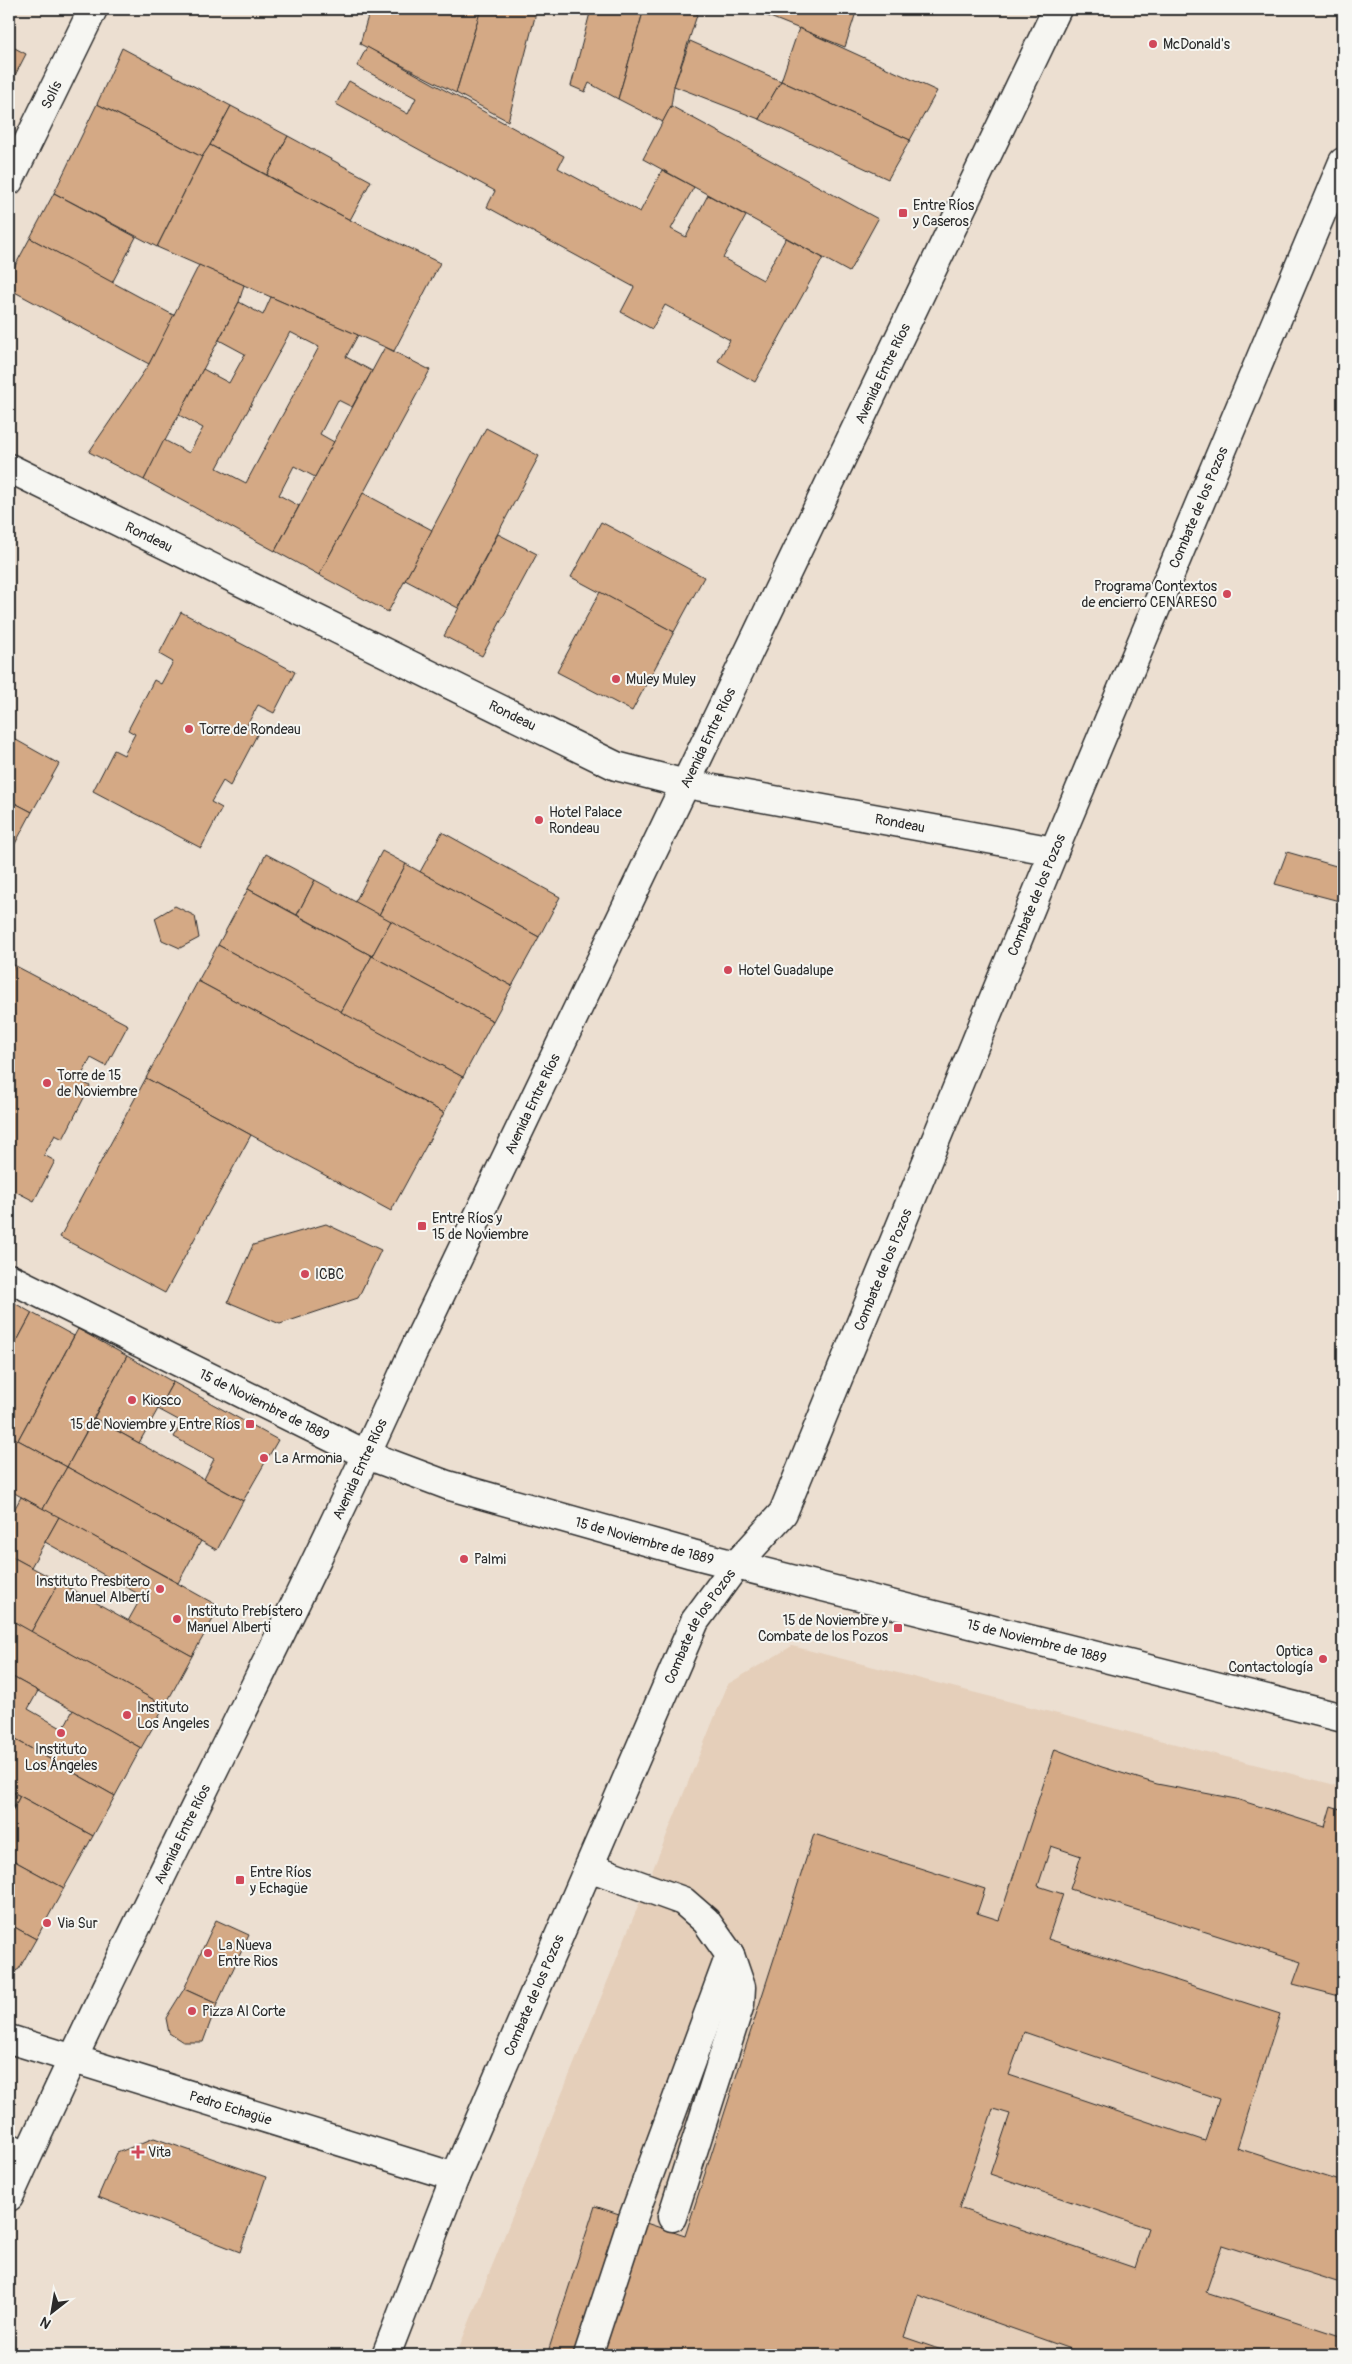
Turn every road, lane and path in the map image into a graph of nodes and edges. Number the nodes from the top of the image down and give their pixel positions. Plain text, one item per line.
1 (93, 9) edge
2 (1057, 9) edge
3 (1343, 162) edge
4 (9, 181) edge
5 (9, 468) edge
6 (686, 784) junction
7 (1054, 851) junction
8 (9, 1278) edge
9 (367, 1455) junction
10 (736, 1565) junction
11 (1343, 1718) edge
12 (589, 1867) junction
13 (730, 1955) junction
14 (9, 2039) edge
15 (72, 2059) junction
16 (18, 2151) edge
17 (454, 2177) junction
18 (9, 2197) edge
19 (672, 2217) dead end
20 (386, 2355) edge
21 (588, 2355) edge

1 - 4 street, Solís
2 - 6 street, Avenida Entre Ríos
3 - 7 street, Combate de los Pozos
5 - 6 street, Rondeau
6 - 7 street, Rondeau
6 - 9 street, Avenida Entre Ríos
7 - 10 street, Combate de los Pozos
8 - 9 street, 15 de Noviembre de 1889
9 - 10 street, 15 de Noviembre de 1889
9 - 15 street, Avenida Entre Ríos
10 - 11 street, 15 de Noviembre de 1889
10 - 12 street, Combate de los Pozos
12 - 13 street
12 - 17 street, Combate de los Pozos
13 - 19 street
13 - 21 street
14 - 15 street, Pedro Echagüe
15 - 16 street, Avenida Entre Ríos
15 - 17 street, Pedro Echagüe
16 - 18 street, Avenida Entre Ríos
17 - 20 street, Combate de los Pozos

